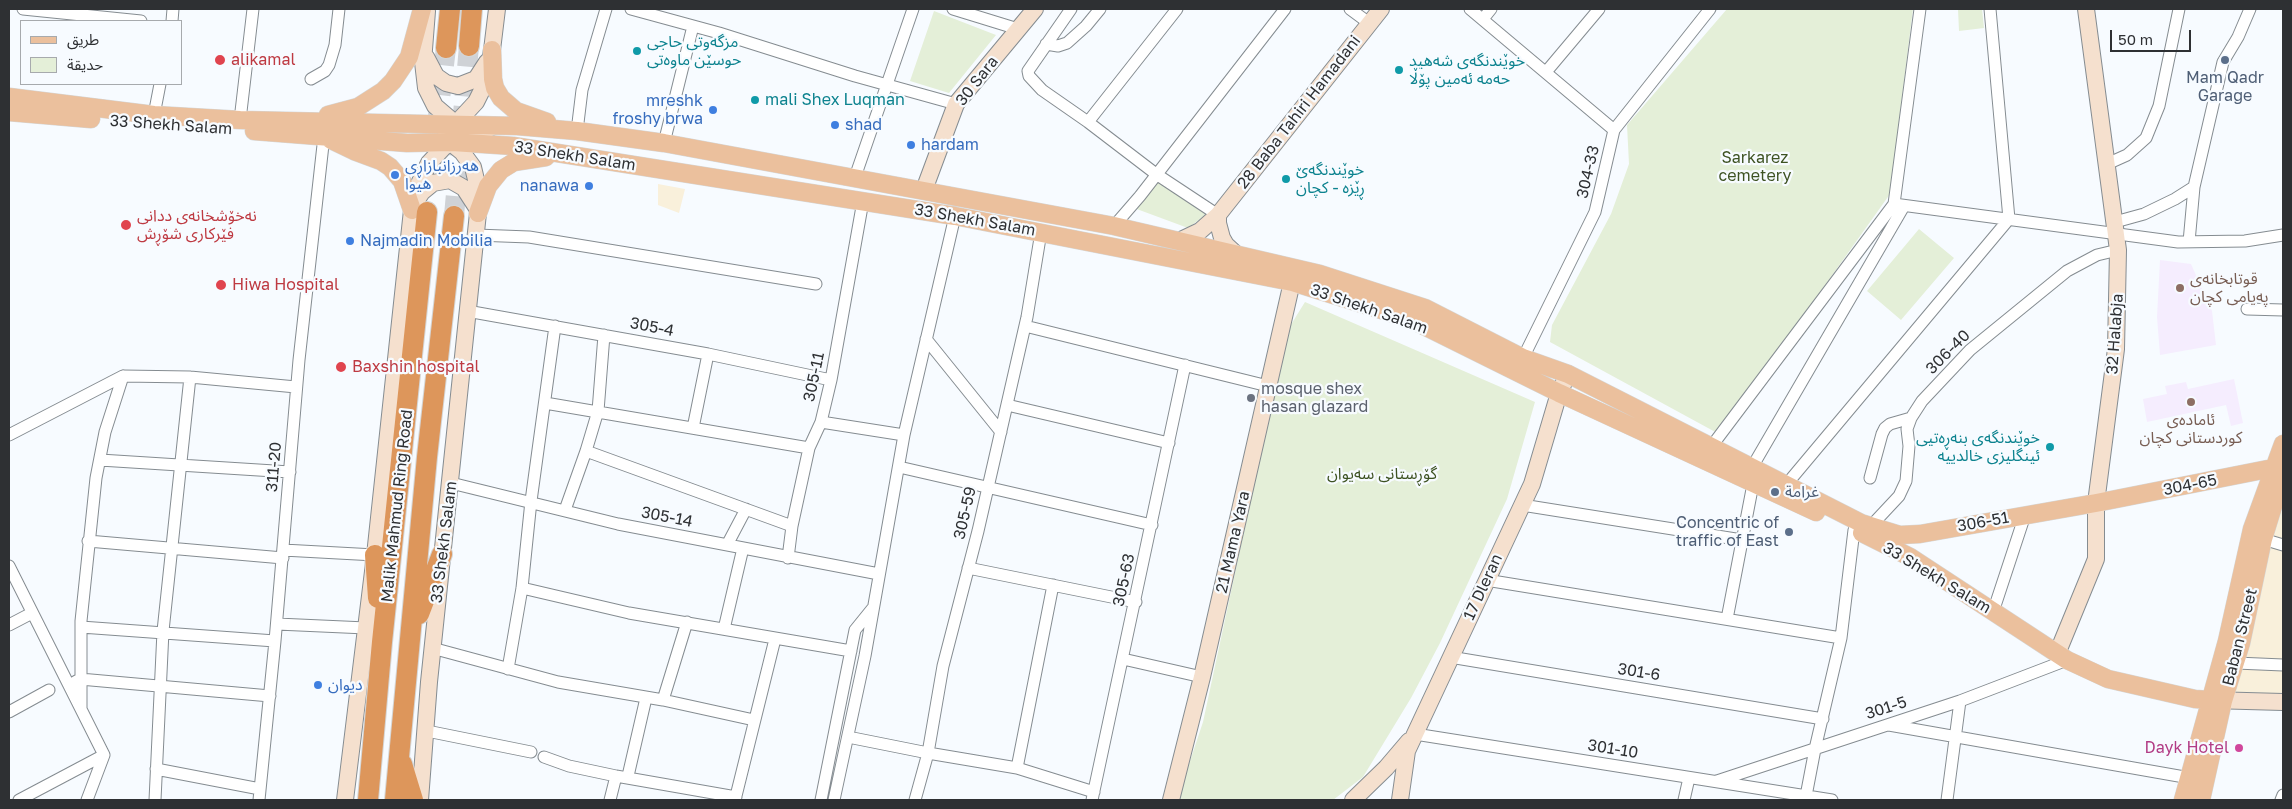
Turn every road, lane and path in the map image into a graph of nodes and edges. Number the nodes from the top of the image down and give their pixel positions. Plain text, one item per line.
1 (22, 9) edge
2 (253, 9) edge
3 (339, 9) edge
4 (422, 9) edge
5 (427, 9) edge
6 (450, 9) edge
7 (472, 9) edge
8 (606, 9) edge
9 (631, 9) edge
10 (913, 9) edge
11 (953, 9) edge
12 (1035, 9) edge
13 (1071, 9) edge
14 (1100, 9) edge
15 (1177, 9) edge
16 (1285, 9) edge
17 (1350, 9) edge
18 (1381, 9) edge
19 (1470, 9) edge
20 (1491, 9) edge
21 (1599, 9) edge
22 (1710, 9) edge
23 (1920, 9) edge
24 (1990, 9) edge
25 (2086, 9) edge
26 (2179, 9) edge
27 (2250, 9) edge
28 (65, 12) edge
29 (499, 13) edge
30 (1483, 19) junction
31 (133, 20) edge
32 (1370, 23) junction
33 (693, 26) junction
34 (1018, 29) junction
35 (1046, 44) junction
36 (469, 46) tunnel mouth
37 (423, 48) junction
38 (446, 48) tunnel mouth
39 (492, 50) junction
40 (1546, 72) junction
41 (311, 79) dead end
42 (160, 85) edge
43 (888, 85) junction
44 (9, 97) edge
45 (956, 104) junction
46 (9, 112) edge
47 (154, 115) junction
48 (240, 120) junction
49 (302, 120) junction
50 (1088, 122) junction
51 (571, 130) junction
52 (1614, 130) junction
53 (455, 134) junction
54 (324, 136) junction
55 (664, 143) junction
56 (562, 154) junction
57 (2107, 164) junction
58 (1156, 174) junction
59 (854, 180) junction
60 (2194, 187) junction
61 (924, 190) junction
62 (863, 201) junction
63 (1899, 205) junction
64 (419, 211) junction
65 (478, 213) junction
66 (1218, 215) junction
67 (454, 216) tunnel mouth
68 (955, 216) junction
69 (2009, 219) junction
70 (1113, 226) junction
71 (2115, 228) junction
72 (1041, 232) junction
73 (476, 235) junction
74 (2283, 235) edge
75 (1091, 242) junction
76 (1178, 242) junction
77 (2189, 242) junction
78 (1123, 248) junction
79 (2118, 250) junction
80 (1238, 256) junction
81 (1292, 282) junction
82 (816, 284) dead end
83 (2247, 309) dead end
84 (2283, 310) edge
85 (467, 311) junction
86 (555, 326) junction
87 (1025, 326) junction
88 (604, 334) junction
89 (926, 339) junction
90 (708, 354) junction
91 (1523, 358) junction
92 (1185, 365) junction
93 (1568, 374) junction
94 (123, 376) junction
95 (190, 376) junction
96 (831, 380) junction
97 (1268, 386) junction
98 (296, 387) junction
99 (1559, 393) junction
100 (545, 403) junction
101 (1007, 405) junction
102 (598, 411) junction
103 (1911, 418) junction
104 (821, 422) junction
105 (693, 428) junction
106 (1001, 432) junction
107 (9, 435) edge
108 (904, 435) junction
109 (1169, 443) junction
110 (2283, 444) edge
111 (1711, 447) junction
112 (810, 448) junction
113 (586, 451) junction
114 (100, 460) junction
115 (179, 465) junction
116 (899, 467) junction
117 (2280, 470) edge
118 (290, 472) junction
119 (1752, 476) junction
120 (1870, 478) dead end
121 (451, 483) junction
122 (1786, 485) junction
123 (988, 488) junction
124 (531, 501) junction
125 (2096, 503) junction
126 (1522, 505) junction
127 (1812, 505) junction
128 (565, 510) junction
129 (746, 510) junction
130 (2025, 515) junction
131 (1152, 524) junction
132 (792, 526) junction
133 (1862, 528) junction
134 (1928, 533) junction
135 (1742, 540) junction
136 (2263, 540) junction
137 (88, 541) junction
138 (726, 545) junction
139 (2283, 545) edge
140 (170, 548) junction
141 (743, 548) junction
142 (283, 554) junction
143 (442, 554) junction
144 (375, 555) junction
145 (788, 558) junction
146 (9, 566) edge
147 (1926, 567) junction
148 (968, 568) junction
149 (879, 574) junction
150 (1486, 580) junction
151 (1053, 585) junction
152 (522, 588) junction
153 (1136, 602) junction
154 (873, 608) junction
155 (32, 612) junction
156 (1993, 612) junction
157 (1727, 619) junction
158 (687, 622) junction
159 (277, 624) junction
160 (9, 625) edge
161 (81, 627) junction
162 (366, 628) junction
163 (724, 628) junction
164 (163, 632) junction
165 (410, 637) junction
166 (1841, 638) junction
167 (775, 639) junction
168 (276, 641) junction
169 (382, 642) junction
170 (432, 648) junction
171 (851, 651) junction
172 (2062, 657) junction
173 (1450, 658) junction
174 (1124, 659) junction
175 (2236, 663) junction
176 (2283, 665) edge
177 (508, 669) junction
178 (1202, 677) junction
179 (80, 679) junction
180 (69, 685) junction
181 (158, 687) junction
182 (49, 690) dead end
183 (270, 696) junction
184 (646, 698) junction
185 (663, 700) junction
186 (2217, 700) junction
187 (1960, 701) junction
188 (2283, 702) edge
189 (81, 709) junction
190 (9, 712) edge
191 (1822, 718) junction
192 (754, 720) junction
193 (1887, 725) junction
194 (427, 731) junction
195 (1415, 734) junction
196 (1954, 736) junction
197 (848, 737) junction
198 (1815, 749) junction
199 (531, 752) dead end
200 (928, 753) junction
201 (399, 754) junction
202 (104, 755) junction
203 (544, 757) dead end
204 (372, 765) junction
205 (1017, 768) junction
206 (156, 769) junction
207 (622, 776) junction
208 (1689, 778) junction
209 (2190, 778) junction
210 (1714, 782) junction
211 (259, 795) edge
212 (2283, 795) edge
213 (1093, 796) edge
214 (1776, 796) edge
215 (1806, 796) junction
216 (735, 799) edge
217 (19, 800) edge
218 (87, 800) edge
219 (155, 800) edge
220 (345, 800) edge
221 (355, 800) edge
222 (368, 800) edge
223 (395, 800) edge
224 (413, 800) edge
225 (420, 800) edge
226 (610, 800) edge
227 (821, 800) edge
228 (834, 800) edge
229 (915, 800) edge
230 (1171, 800) edge
231 (1353, 800) edge
232 (1400, 800) edge
233 (1684, 800) edge
234 (1832, 800) edge
235 (1947, 800) edge
236 (2183, 800) edge
237 (2201, 800) edge
238 (2281, 800) edge

1 - 28 street
2 - 48 street
3 - 41 street
4 - 49 main road
5 - 37 main road
6 - 38 highway
7 - 36 highway
8 - 51 street
9 - 33 street
10 - 43 street
11 - 34 street
12 - 34 main road, 30 Sara
13 - 35 street
14 - 35 street
15 - 50 street
16 - 58 street
17 - 32 street
18 - 32 main road, 28 Baba Tahiri Hamadani
19 - 30 street
20 - 30 street
21 - 40 street
22 - 52 street, 304-33
23 - 63 street
24 - 69 street
25 - 57 main road, 32 Halabja
26 - 57 street
27 - 60 street
28 - 31 street
29 - 39 main road
30 - 40 street
32 - 66 main road, 28 Baba Tahiri Hamadani
33 - 43 street
33 - 55 street
34 - 45 main road, 30 Sara
35 - 50 street
37 - 39 main road
37 - 53 main road
39 - 51 main road
39 - 53 main road
40 - 52 street
42 - 47 street
43 - 45 street
43 - 59 street
44 - 47 main road, 33 Shekh Salam
45 - 61 main road, 30 Sara
46 - 54 main road, 33 Shekh Salam
47 - 48 main road, 33 Shekh Salam
48 - 49 main road, 33 Shekh Salam
49 - 53 main road, 33 Shekh Salam
50 - 58 street
51 - 53 main road, 33 Shekh Salam
51 - 55 main road, 33 Shekh Salam
52 - 91 street, 304-33
53 - 54 main road, 33 Shekh Salam
53 - 56 main road, 33 Shekh Salam
53 - 64 main road
53 - 65 main road, 33 Shekh Salam
54 - 64 main road
54 - 98 street, 311-20
55 - 59 main road, 33 Shekh Salam
56 - 62 main road, 33 Shekh Salam
56 - 65 main road
57 - 71 main road, 32 Halabja
58 - 66 street
58 - 70 street
59 - 61 main road, 33 Shekh Salam
60 - 71 street
60 - 77 street
61 - 70 main road, 33 Shekh Salam
62 - 68 main road, 33 Shekh Salam
62 - 96 street, 305-11
63 - 69 street
63 - 111 street
63 - 119 street
64 - 65 main road
64 - 144 main road
64 - 169 highway, Malik Mahmud Ring Road
65 - 73 main road, 33 Shekh Salam
66 - 76 main road, 28 Baba Tahiri Hamadani
66 - 80 main road
67 - 165 highway, Malik Mahmud Ring Road
68 - 72 main road, 33 Shekh Salam
68 - 89 street
69 - 71 street
69 - 122 street
70 - 75 main road
70 - 76 main road, 33 Shekh Salam
70 - 78 main road
71 - 77 street
71 - 79 main road, 32 Halabja
72 - 75 main road, 33 Shekh Salam
72 - 87 street, 305-59
73 - 82 street
73 - 85 main road, 33 Shekh Salam
74 - 77 street
75 - 78 main road, 33 Shekh Salam
76 - 80 main road, 33 Shekh Salam
78 - 81 main road, 33 Shekh Salam
79 - 103 street, 306-40
79 - 125 main road, 32 Halabja
80 - 91 main road, 33 Shekh Salam
81 - 97 main road, 21 Mama Yara
81 - 99 main road, 33 Shekh Salam
83 - 84 street
85 - 86 street, 305-4
85 - 121 main road, 33 Shekh Salam
86 - 88 street, 305-4
86 - 100 street
87 - 92 street
87 - 101 street, 305-59
88 - 90 street, 305-4
88 - 102 street
89 - 106 street
89 - 108 street
90 - 96 street, 305-4
90 - 105 street
91 - 93 main road, 33 Shekh Salam
92 - 97 street
92 - 109 street, 305-63
93 - 99 main road, 17 Dleran
93 - 111 main road, 33 Shekh Salam
94 - 95 street
94 - 107 street
94 - 114 street
95 - 98 street
95 - 115 street
96 - 104 street, 305-11
97 - 178 main road, 21 Mama Yara
98 - 118 street, 311-20
99 - 119 main road, 33 Shekh Salam
99 - 126 main road, 17 Dleran
100 - 102 street
100 - 124 street
101 - 106 street, 305-59
101 - 109 street
102 - 105 street
102 - 113 street
103 - 120 street
103 - 133 street, 306-40
104 - 108 street
104 - 112 street, 305-11
105 - 112 street
106 - 123 street, 305-59
108 - 116 street
109 - 131 street, 305-63
110 - 117 main road
111 - 119 main road, 33 Shekh Salam
112 - 132 street, 305-11
113 - 128 street
113 - 129 street
114 - 115 street
114 - 137 street
115 - 118 street
115 - 140 street
116 - 123 street
116 - 149 street
117 - 125 main road, 304-65
117 - 136 main road, Baban Street
117 - 186 main road
118 - 142 street, 311-20
119 - 122 main road, 33 Shekh Salam
119 - 127 main road, 33 Shekh Salam
119 - 135 street
121 - 124 street, 305-14
121 - 143 main road, 33 Shekh Salam
122 - 127 main road, 33 Shekh Salam
123 - 131 street
123 - 148 street, 305-59
124 - 128 street, 305-14
124 - 152 street
125 - 130 main road, 306-51
125 - 172 main road, 32 Halabja
126 - 135 street
126 - 150 main road, 17 Dleran
127 - 133 main road, 33 Shekh Salam
128 - 138 street, 305-14
129 - 132 street
129 - 138 street
130 - 134 main road, 306-51
130 - 156 street
131 - 153 street, 305-63
132 - 145 street, 305-11
133 - 134 main road, 306-51
133 - 147 main road, 33 Shekh Salam
133 - 166 street
134 - 147 main road
135 - 157 street
136 - 139 street
136 - 175 main road, Baban Street
137 - 140 street
137 - 161 street
138 - 141 street, 305-14
140 - 142 street
140 - 164 street
141 - 145 street, 305-14
141 - 163 street
142 - 144 street
142 - 159 street, 311-20
143 - 165 highway
143 - 170 main road, 33 Shekh Salam
144 - 162 main road
144 - 169 highway
145 - 149 street, 305-14
146 - 155 street
147 - 156 main road, 33 Shekh Salam
148 - 151 street
148 - 200 street, 305-59
149 - 154 street
150 - 157 street
150 - 173 main road, 17 Dleran
151 - 153 street
151 - 205 street
152 - 158 street
152 - 177 street
153 - 174 street, 305-63
154 - 171 street
154 - 197 street
155 - 160 street
155 - 180 street
156 - 172 main road, 33 Shekh Salam
157 - 166 street
158 - 163 street
158 - 185 street
159 - 162 street
159 - 168 street, 311-20
161 - 164 street
161 - 179 street
162 - 220 main road
163 - 167 street
164 - 168 street
164 - 181 street
165 - 201 highway, Malik Mahmud Ring Road
166 - 191 street
167 - 171 street
167 - 192 street
168 - 183 street, 311-20
169 - 204 highway, Malik Mahmud Ring Road
170 - 177 street
170 - 194 main road, 33 Shekh Salam
171 - 227 street
172 - 186 main road, 33 Shekh Salam
172 - 187 street, 301-5
173 - 191 street, 301-6
173 - 195 main road, 17 Dleran
174 - 178 street
174 - 213 street, 305-63
175 - 176 street
175 - 186 main road, Baban Street
177 - 184 street
178 - 230 main road, 21 Mama Yara
179 - 180 street
179 - 181 street
179 - 189 street
180 - 189 street
181 - 183 street
181 - 206 street
182 - 190 street
183 - 211 street, 311-20
184 - 185 street
184 - 207 street
185 - 192 street
186 - 188 main road
186 - 209 main road
186 - 237 main road, Baban Street
187 - 193 street, 301-5
187 - 196 street
189 - 202 street
191 - 198 street
192 - 216 street
193 - 196 street
193 - 198 street, 301-5
194 - 199 street
194 - 225 main road, 33 Shekh Salam
195 - 208 street, 301-10
195 - 231 main road
195 - 232 main road, 17 Dleran
196 - 209 street
196 - 235 street
197 - 200 street
197 - 228 street
198 - 210 street, 301-5
198 - 215 street
200 - 205 street
200 - 229 street, 305-59
201 - 223 highway, Malik Mahmud Ring Road
201 - 224 highway
202 - 217 street
202 - 218 street
203 - 207 street
204 - 221 highway
204 - 222 highway, Malik Mahmud Ring Road
205 - 213 street
206 - 211 street
206 - 219 street
207 - 216 street
207 - 226 street
208 - 210 street, 301-10
208 - 233 street
209 - 236 main road
210 - 214 street, 301-10
212 - 238 street
214 - 215 street, 301-10
215 - 234 street, 301-10

